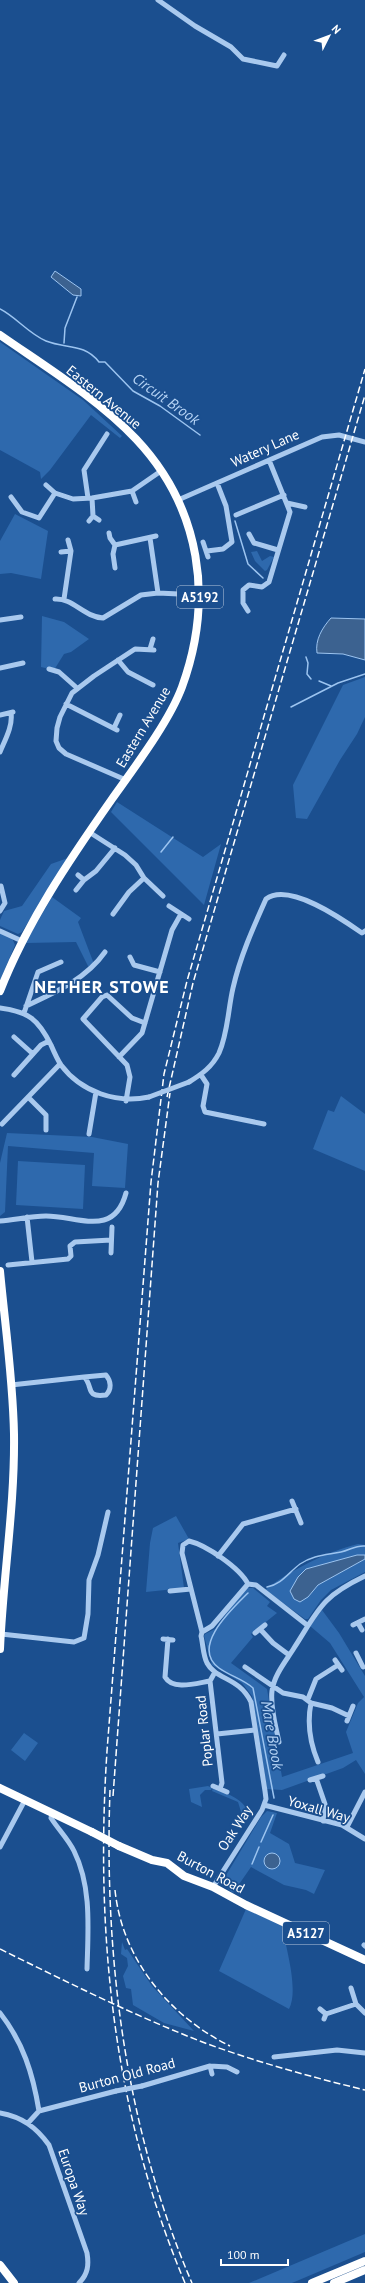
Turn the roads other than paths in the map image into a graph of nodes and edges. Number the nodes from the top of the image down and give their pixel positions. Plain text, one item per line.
1 (158, 0) edge
2 (284, 56) dead end
3 (0, 335) edge
4 (106, 434) dead end
5 (365, 442) edge
6 (269, 460) junction
7 (161, 471) junction
8 (217, 483) junction
9 (46, 485) dead end
10 (132, 491) junction
11 (55, 493) junction
12 (284, 494) junction
13 (88, 498) junction
14 (178, 500) junction
15 (136, 502) dead end
16 (287, 503) junction
17 (8, 504) dead end
18 (305, 506) dead end
19 (236, 515) dead end
20 (94, 516) junction
21 (99, 520) dead end
22 (89, 521) dead end
23 (109, 533) dead end
24 (249, 534) dead end
25 (156, 536) dead end
26 (150, 538) junction
27 (68, 540) dead end
28 (203, 542) dead end
29 (115, 545) junction
30 (278, 550) junction
31 (71, 551) junction
32 (207, 551) junction
33 (61, 552) dead end
34 (208, 557) dead end
35 (113, 564) dead end
36 (158, 593) junction
37 (200, 595) junction
38 (54, 599) dead end
39 (64, 599) junction
40 (248, 611) dead end
41 (21, 617) dead end
42 (0, 620) edge
43 (153, 639) dead end
44 (118, 660) junction
45 (20, 662) dead end
46 (0, 668) edge
47 (49, 668) dead end
48 (150, 685) dead end
49 (77, 688) junction
50 (66, 704) junction
51 (0, 715) edge
52 (120, 716) dead end
53 (0, 752) edge
54 (126, 780) junction
55 (89, 832) junction
56 (115, 848) junction
57 (78, 875) dead end
58 (144, 878) junction
59 (84, 880) junction
60 (1, 886) edge
61 (76, 890) dead end
62 (160, 895) dead end
63 (169, 906) dead end
64 (0, 911) edge
65 (113, 914) dead end
66 (181, 914) junction
67 (189, 919) dead end
68 (0, 931) edge
69 (365, 932) edge
70 (22, 941) junction
71 (105, 952) dead end
72 (130, 957) dead end
73 (60, 962) dead end
74 (160, 972) junction
75 (0, 991) edge
76 (26, 1006) junction
77 (0, 1008) edge
78 (24, 1013) junction
79 (145, 1022) junction
80 (14, 1037) dead end
81 (49, 1041) junction
82 (32, 1054) junction
83 (119, 1057) junction
84 (60, 1064) junction
85 (14, 1075) dead end
86 (201, 1075) junction
87 (96, 1092) junction
88 (28, 1097) junction
89 (126, 1101) junction
90 (2, 1124) dead end
91 (264, 1124) dead end
92 (46, 1130) dead end
93 (89, 1134) dead end
94 (126, 1193) dead end
95 (27, 1217) junction
96 (0, 1221) edge
97 (112, 1227) dead end
98 (111, 1240) junction
99 (111, 1253) dead end
100 (32, 1262) junction
101 (8, 1265) dead end
102 (0, 1271) edge
103 (0, 1274) edge
104 (2, 1318) edge
105 (84, 1377) junction
106 (12, 1385) junction
107 (292, 1501) dead end
108 (296, 1509) junction
109 (108, 1512) dead end
110 (301, 1523) dead end
111 (218, 1556) junction
112 (365, 1576) edge
113 (248, 1584) junction
114 (191, 1589) junction
115 (170, 1591) dead end
116 (365, 1619) edge
117 (307, 1625) junction
118 (362, 1630) dead end
119 (202, 1632) junction
120 (256, 1633) dead end
121 (1, 1634) edge
122 (168, 1639) dead end
123 (0, 1649) edge
124 (356, 1653) dead end
125 (290, 1654) junction
126 (335, 1660) dead end
127 (363, 1660) edge
128 (338, 1665) junction
129 (245, 1667) dead end
130 (364, 1667) dead end
131 (342, 1670) dead end
132 (215, 1672) junction
133 (210, 1681) junction
134 (273, 1687) junction
135 (310, 1701) junction
136 (353, 1706) dead end
137 (255, 1730) junction
138 (217, 1734) junction
139 (279, 1742) dead end
140 (318, 1762) dead end
141 (323, 1776) dead end
142 (316, 1778) junction
143 (310, 1780) dead end
144 (213, 1786) dead end
145 (0, 1788) edge
146 (220, 1789) junction
147 (226, 1792) dead end
148 (365, 1792) edge
149 (24, 1800) junction
150 (264, 1805) junction
151 (52, 1813) junction
152 (323, 1821) junction
153 (347, 1827) junction
154 (365, 1839) edge
155 (0, 1847) edge
156 (213, 1886) junction
157 (365, 1960) edge
158 (87, 1969) dead end
159 (351, 1988) dead end
160 (356, 2004) junction
161 (320, 2009) dead end
162 (0, 2013) edge
163 (365, 2013) edge
164 (365, 2053) edge
165 (274, 2056) dead end
166 (210, 2066) junction
167 (238, 2072) dead end
168 (212, 2074) dead end
169 (39, 2110) junction
170 (0, 2113) edge
171 (28, 2123) junction
172 (365, 2261) edge
173 (0, 2265) edge
174 (365, 2270) edge
175 (14, 2283) edge
176 (80, 2283) edge
177 (312, 2283) edge
178 (334, 2283) edge

1 - 2 street
3 - 7 highway, Eastern Avenue / A5192
4 - 13 street
5 - 6 street, Watery Lane
6 - 8 street, Watery Lane
6 - 12 street
7 - 10 street
7 - 14 highway, Eastern Avenue / A5192
8 - 14 street, Watery Lane
8 - 32 street
9 - 11 street
10 - 13 street
10 - 15 street
11 - 13 street
11 - 17 street
12 - 16 street
12 - 19 street
13 - 20 street
14 - 37 highway, Eastern Avenue / A5192
16 - 18 street
16 - 30 street
20 - 21 street
20 - 22 street
23 - 29 street
24 - 30 street
25 - 26 street
26 - 29 street
26 - 36 street
27 - 31 street
28 - 32 street
29 - 35 street
30 - 40 street
31 - 33 street
31 - 39 street
32 - 34 street
36 - 37 street
36 - 39 street
37 - 54 highway, Eastern Avenue / A5192
38 - 39 street
41 - 42 street
43 - 44 street
44 - 48 street
44 - 49 street
45 - 46 street
47 - 49 street
49 - 50 street
50 - 52 street
50 - 54 street
51 - 53 street
54 - 55 highway, Eastern Avenue / A5192
55 - 56 street
55 - 70 highway, Eastern Avenue / A5192
56 - 58 street
56 - 59 street
57 - 59 street
58 - 62 street
58 - 65 street
59 - 61 street
60 - 64 street
63 - 66 street
66 - 67 street
66 - 74 street
68 - 70 street
69 - 86 street
70 - 75 highway, Eastern Avenue / A5192
71 - 76 street
72 - 74 street
73 - 76 street
74 - 79 street
76 - 78 street
77 - 78 street
78 - 81 street
79 - 83 street
79 - 83 street
80 - 82 street
81 - 82 street
81 - 84 street
82 - 85 street
83 - 89 street
84 - 87 street
84 - 88 street
86 - 89 street, bridge
86 - 91 street
87 - 89 street
87 - 93 street
88 - 90 street
88 - 92 street
94 - 95 street
95 - 96 street
95 - 100 street
97 - 98 street
98 - 99 street
98 - 100 street
100 - 101 street
102 - 103 highway
103 - 104 highway
104 - 106 highway
105 - 105 street
105 - 106 street
106 - 121 highway
107 - 108 street
108 - 110 street
108 - 111 street
109 - 121 street
111 - 113 street
111 - 114 street
112 - 117 street
113 - 117 street
113 - 119 street
114 - 115 street
114 - 119 street
116 - 118 street
117 - 125 street
119 - 132 street
120 - 125 street
121 - 123 highway
122 - 133 street
124 - 127 street
125 - 134 street
126 - 128 street
127 - 130 street
128 - 131 street
128 - 135 street
129 - 134 street
132 - 133 street, Poplar Road
132 - 137 street, Oak Way
133 - 138 street, Poplar Road
134 - 135 street
134 - 139 street
135 - 136 street
135 - 140 street
137 - 138 street
137 - 150 street, Oak Way
138 - 146 street, Poplar Road
141 - 142 street
142 - 143 street
142 - 152 street
144 - 146 street
145 - 149 highway, Burton Road / A5127
146 - 147 street
148 - 153 street
149 - 151 highway, Burton Road / A5127
149 - 155 street
150 - 152 street, Yoxall Way
150 - 156 street, Oak Way
151 - 156 highway, Burton Road / A5127, bridge
151 - 158 street
152 - 153 street, Yoxall Way
153 - 154 street, Yoxall Way
156 - 157 highway, Burton Road / A5127
159 - 160 street
160 - 161 street
160 - 163 street
162 - 169 street
164 - 165 street
166 - 167 street, Burton Old Road
166 - 168 street
166 - 169 street, Burton Old Road, bridge
169 - 171 street
170 - 171 street, Europa Way
171 - 176 street, Europa Way
172 - 177 highway
173 - 175 highway
174 - 178 highway

